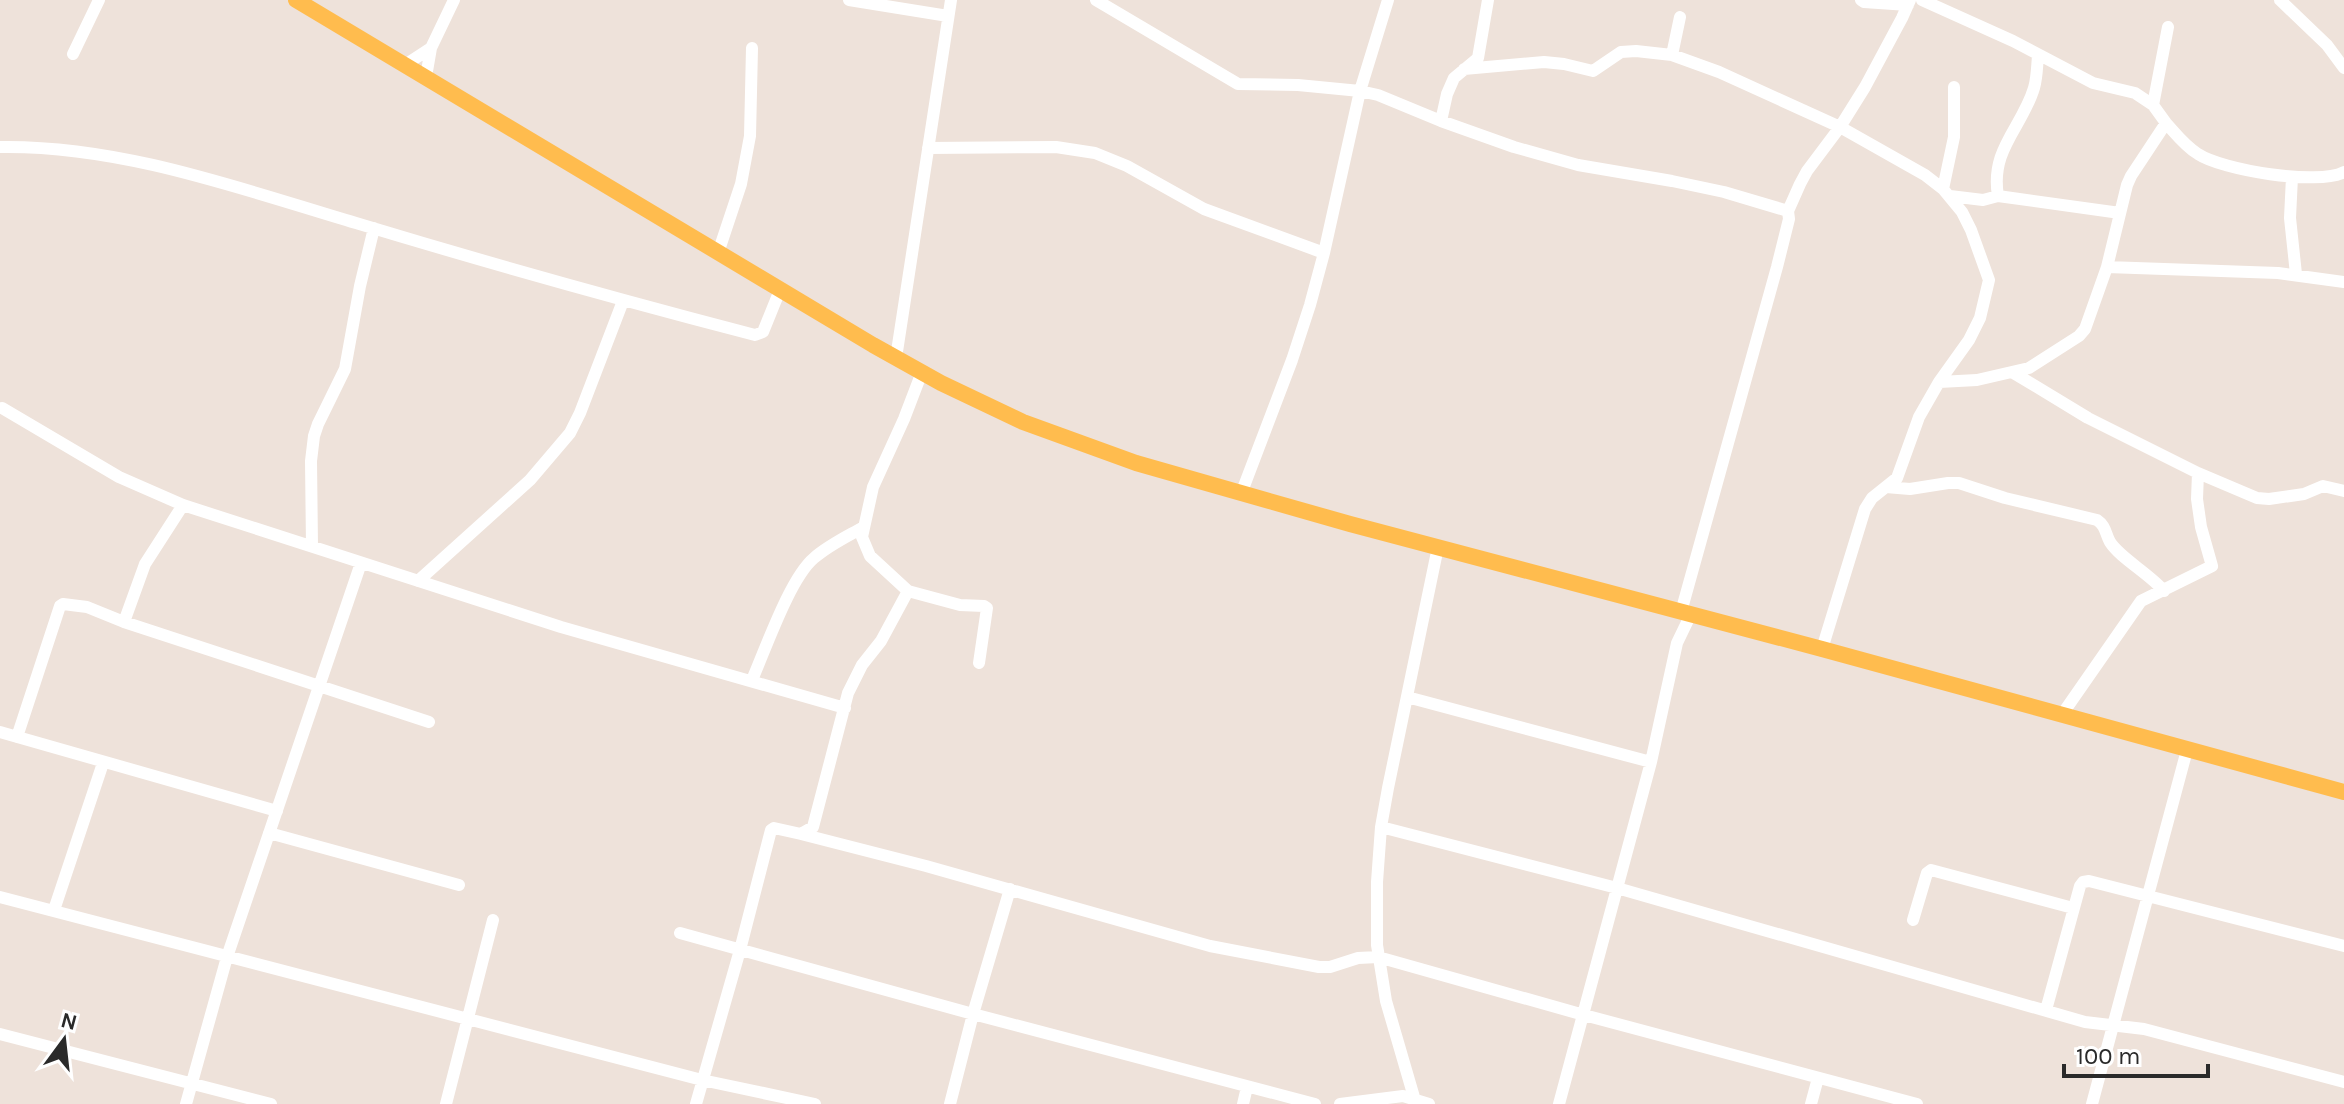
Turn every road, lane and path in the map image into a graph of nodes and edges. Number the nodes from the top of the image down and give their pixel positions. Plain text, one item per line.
1 (99, 0) edge
2 (296, 0) edge
3 (454, 0) edge
4 (849, 0) edge
5 (951, 0) edge
6 (1096, 0) edge
7 (1388, 0) edge
8 (1488, 0) edge
9 (1861, 0) edge
10 (1922, 0) edge
11 (2280, 0) edge
12 (1909, 3) edge
13 (948, 16) junction
14 (1680, 17) dead end
15 (2168, 27) dead end
16 (431, 48) junction
17 (752, 48) dead end
18 (73, 54) dead end
19 (1672, 55) junction
20 (2038, 56) junction
21 (405, 65) junction
22 (2344, 68) edge
23 (1464, 69) junction
24 (426, 77) junction
25 (1954, 87) dead end
26 (1360, 91) junction
27 (2153, 105) junction
28 (1441, 121) junction
29 (2166, 123) junction
30 (1840, 127) junction
31 (0, 147) edge
32 (928, 148) junction
33 (2344, 172) edge
34 (2292, 177) junction
35 (1947, 193) junction
36 (1998, 196) junction
37 (1788, 211) junction
38 (2120, 213) junction
39 (374, 228) junction
40 (718, 253) junction
41 (1324, 253) junction
42 (2107, 267) junction
43 (2296, 274) junction
44 (2344, 282) edge
45 (780, 290) junction
46 (623, 301) junction
47 (896, 358) junction
48 (922, 372) junction
49 (2012, 372) junction
50 (1939, 382) junction
51 (2, 408) edge
52 (2198, 473) junction
53 (1886, 487) junction
54 (2344, 491) edge
55 (1241, 494) junction
56 (183, 505) junction
57 (862, 528) junction
58 (312, 546) junction
59 (1438, 547) junction
60 (361, 563) junction
61 (418, 581) junction
62 (908, 591) junction
63 (2164, 591) junction
64 (1686, 613) junction
65 (124, 622) junction
66 (1822, 649) junction
67 (979, 663) dead end
68 (752, 680) junction
69 (319, 687) junction
70 (1407, 697) junction
71 (845, 708) junction
72 (2061, 716) junction
73 (429, 722) dead end
74 (0, 732) edge
75 (17, 737) junction
76 (2187, 750) junction
77 (1651, 762) junction
78 (103, 763) junction
79 (2344, 792) edge
80 (277, 811) junction
81 (813, 827) junction
82 (1381, 827) junction
83 (269, 833) junction
84 (801, 834) junction
85 (822, 840) junction
86 (459, 885) dead end
87 (1617, 888) junction
88 (1010, 889) junction
89 (2148, 895) junction
90 (0, 897) edge
91 (2073, 908) junction
92 (54, 910) junction
93 (493, 920) dead end
94 (1913, 920) dead end
95 (680, 933) dead end
96 (2344, 946) edge
97 (740, 950) junction
98 (227, 957) junction
99 (1378, 957) junction
100 (2046, 1010) junction
101 (973, 1014) junction
102 (1584, 1015) junction
103 (467, 1019) junction
104 (2113, 1025) junction
105 (0, 1034) edge
106 (1818, 1078) junction
107 (702, 1080) junction
108 (2344, 1082) edge
109 (191, 1084) junction
110 (1247, 1087) junction
111 (1415, 1101) edge
112 (186, 1104) edge
113 (271, 1104) edge
114 (446, 1104) edge
115 (696, 1104) edge
116 (815, 1104) edge
117 (950, 1104) edge
118 (1243, 1104) edge
119 (1315, 1104) edge
120 (1340, 1104) edge
121 (1429, 1104) edge
122 (1559, 1104) edge
123 (1811, 1104) edge
124 (1917, 1104) edge
125 (2092, 1104) edge

1 - 18 street
2 - 21 main road
3 - 16 street
4 - 13 street
5 - 13 street
6 - 26 street
7 - 26 street
8 - 23 street
9 - 12 street
10 - 20 street
11 - 22 street
12 - 30 street
13 - 32 street
14 - 19 street
15 - 27 street
16 - 21 street
16 - 24 street
17 - 40 street
19 - 23 street
19 - 30 street
20 - 27 street
20 - 36 street
21 - 24 main road
23 - 28 street
24 - 40 main road
25 - 35 street
26 - 28 street
26 - 41 street
27 - 29 street
28 - 37 street
29 - 34 street
29 - 38 street
30 - 35 street
30 - 37 street
31 - 39 street
32 - 41 street
32 - 47 street
33 - 34 street
34 - 43 street
35 - 36 street
35 - 50 street
36 - 38 street
37 - 64 street
38 - 42 street
39 - 46 street
39 - 58 street
40 - 45 main road
41 - 55 street
42 - 43 street
42 - 49 street
43 - 44 street
45 - 46 street
45 - 47 main road
46 - 61 street
47 - 48 main road
48 - 55 main road
48 - 57 street
49 - 50 street
49 - 52 street
50 - 53 street
51 - 56 street
52 - 54 street
52 - 63 street
53 - 63 street
53 - 66 street
55 - 59 main road
56 - 58 street
56 - 65 street
57 - 62 street
57 - 68 street
58 - 60 street
59 - 64 main road
59 - 70 street
60 - 61 street
60 - 69 street
61 - 68 street
62 - 67 street
62 - 71 street
63 - 72 street
64 - 66 main road
64 - 77 street
65 - 69 street
65 - 75 street
66 - 72 main road
68 - 71 street
69 - 73 street
69 - 80 street
70 - 77 street
70 - 82 street
71 - 81 street
72 - 76 main road
74 - 75 street
75 - 78 street
76 - 79 main road
76 - 89 street
77 - 87 street
78 - 80 street
78 - 92 street
80 - 83 street
81 - 84 street
81 - 85 street
82 - 87 street
82 - 99 street
83 - 86 street
83 - 98 street
84 - 85 street
84 - 97 street
85 - 88 street
87 - 100 street
87 - 102 street
88 - 99 street
88 - 101 street
89 - 91 street
89 - 96 street
89 - 104 street
90 - 92 street
91 - 94 street
91 - 100 street
92 - 98 street
93 - 103 street
95 - 97 street
97 - 101 street
97 - 107 street
98 - 103 street
98 - 109 street
99 - 102 street
99 - 111 street
100 - 104 street
101 - 110 street
101 - 117 street
102 - 106 street
102 - 122 street
103 - 107 street
103 - 114 street
104 - 108 street
104 - 125 street
105 - 109 street
106 - 123 street
106 - 124 street
107 - 115 street
107 - 116 street
109 - 112 street
109 - 113 street
110 - 118 street
110 - 119 street
111 - 120 street
111 - 121 street

